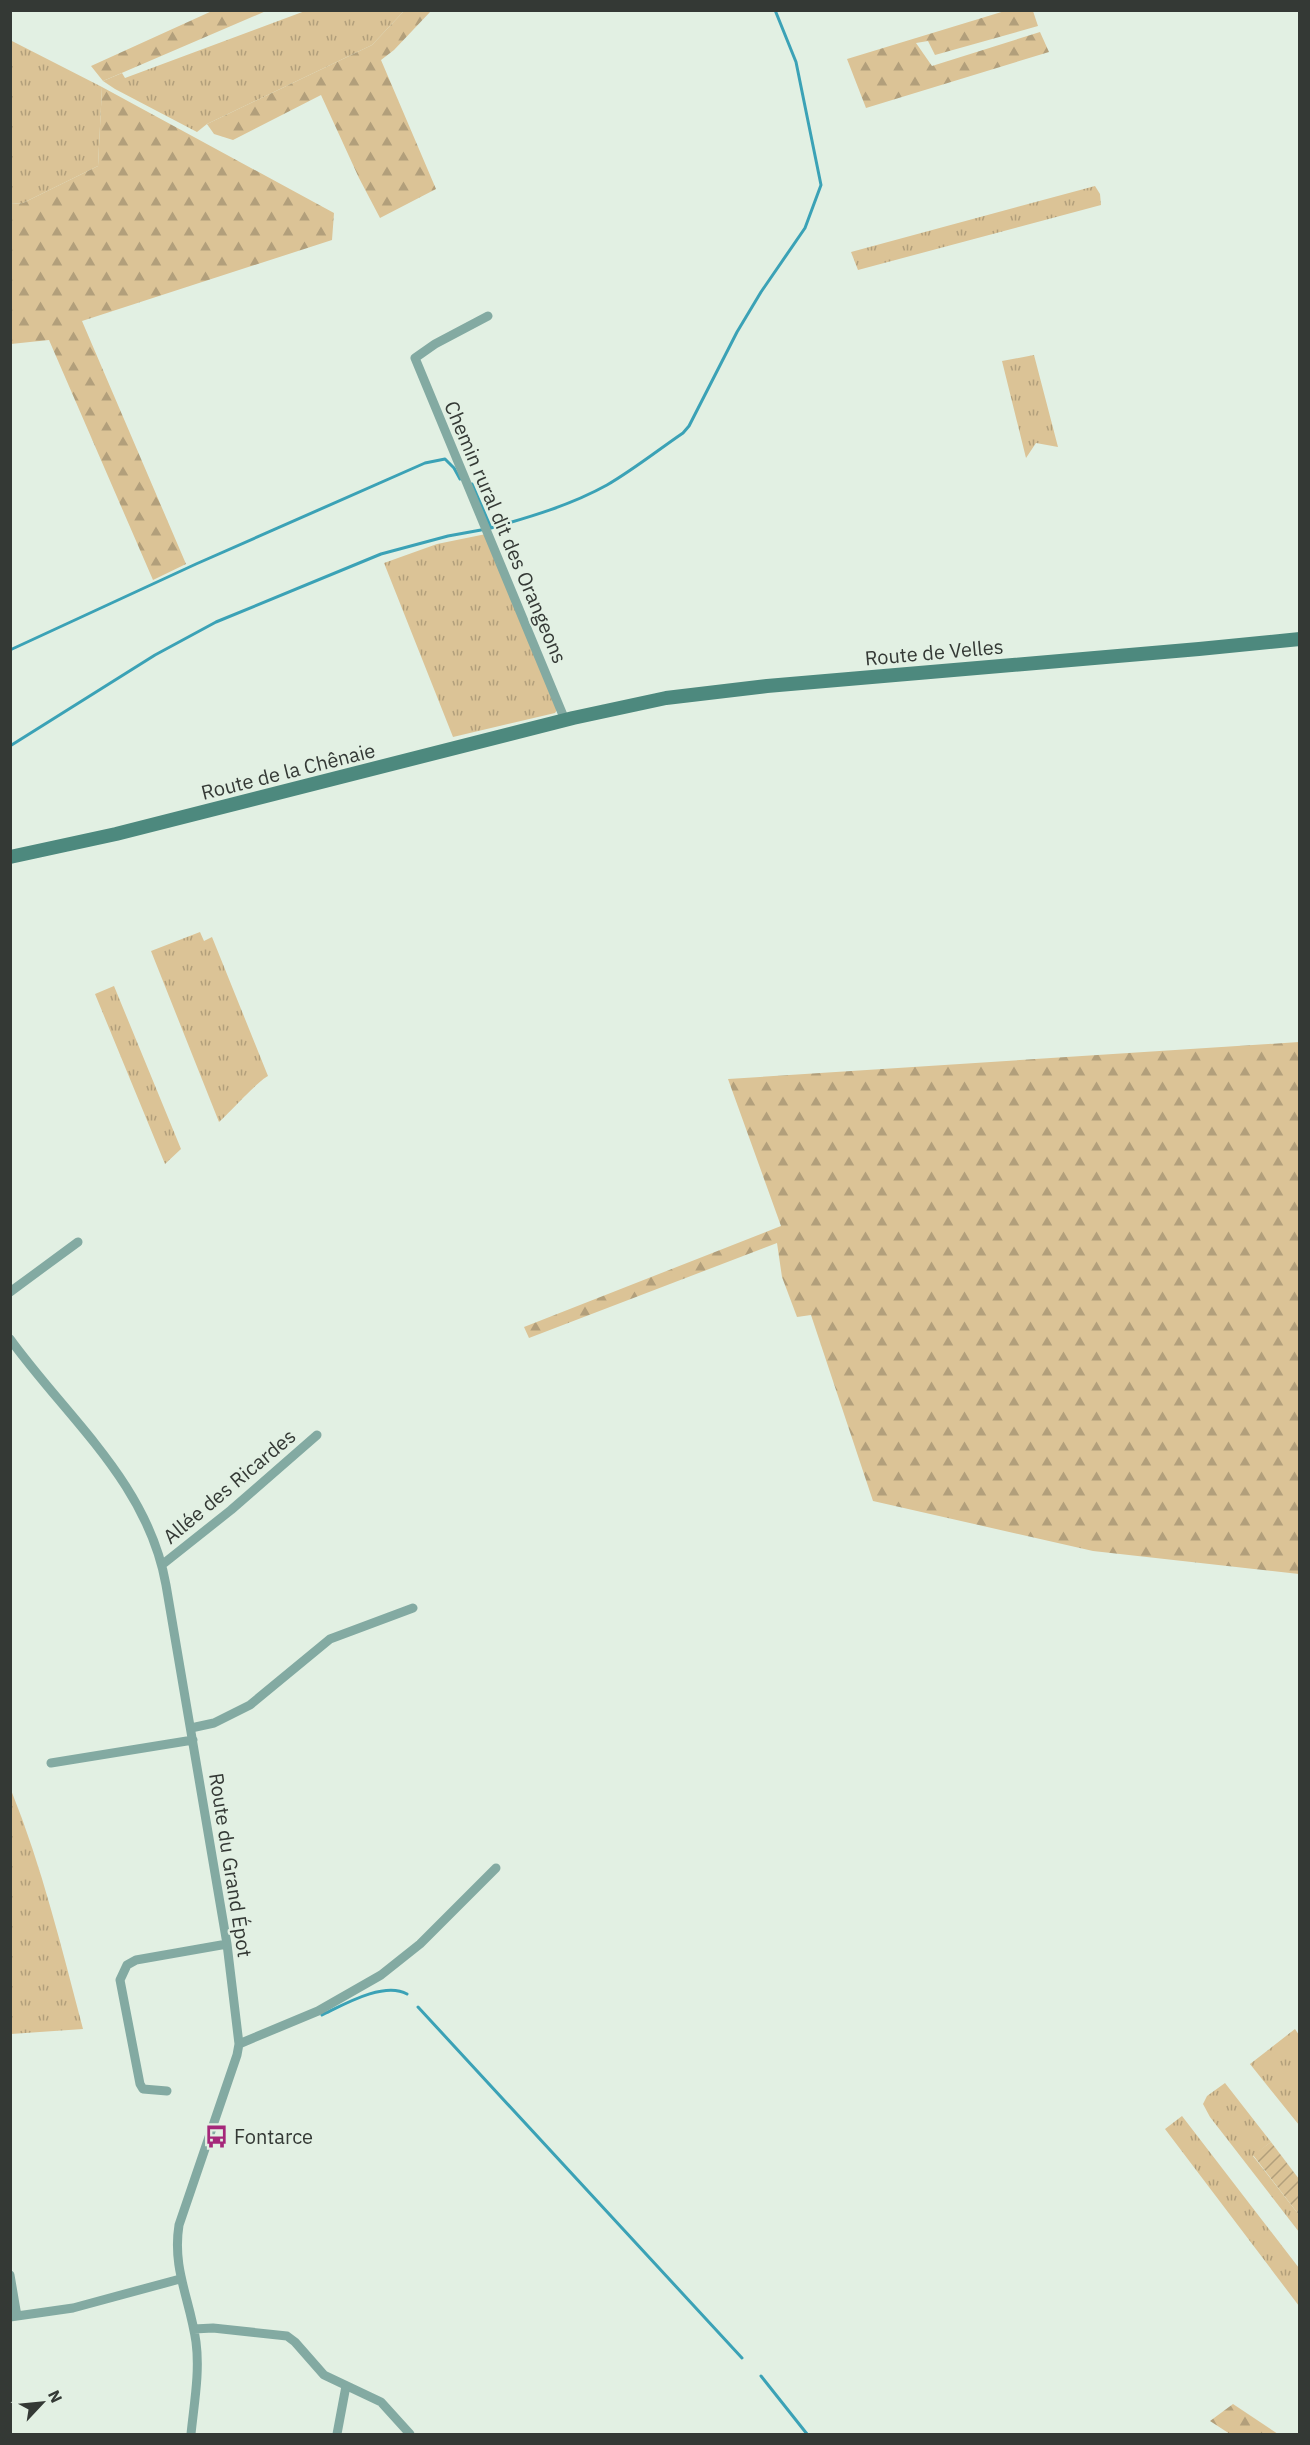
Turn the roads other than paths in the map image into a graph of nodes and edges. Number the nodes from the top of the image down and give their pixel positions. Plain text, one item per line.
1 (488, 316) dead end
2 (1299, 639) edge
3 (569, 719) junction
4 (10, 857) edge
5 (78, 1242) dead end
6 (10, 1292) edge
7 (12, 1345) edge
8 (317, 1435) dead end
9 (163, 1564) junction
10 (412, 1608) dead end
11 (191, 1728) junction
12 (193, 1740) junction
13 (51, 1763) dead end
14 (496, 1869) dead end
15 (227, 1944) junction
16 (239, 2044) junction
17 (167, 2091) dead end
18 (10, 2275) edge
19 (180, 2279) junction
20 (14, 2317) edge
21 (194, 2329) junction
22 (346, 2386) junction
23 (191, 2434) edge
24 (337, 2434) edge
25 (410, 2434) edge

1 - 3 street, Chemin rural dit des Orangeons
2 - 3 main road, Route de Velles
3 - 4 main road, Route de la Chênaie
5 - 6 street
7 - 9 street, Route du Grand Épot
8 - 9 street, Allée des Ricardes
9 - 11 street, Route du Grand Épot
10 - 11 street
11 - 12 street, Route du Grand Épot
12 - 13 street
12 - 15 street, Route du Grand Épot
14 - 16 street
15 - 16 street, Route du Grand Épot
15 - 17 street
16 - 19 street, Route du Grand Épot
18 - 20 street
19 - 20 street
19 - 21 street, Route du Grand Épot
21 - 22 street
21 - 23 street, Route du Grand Épot
22 - 24 street
22 - 25 street

